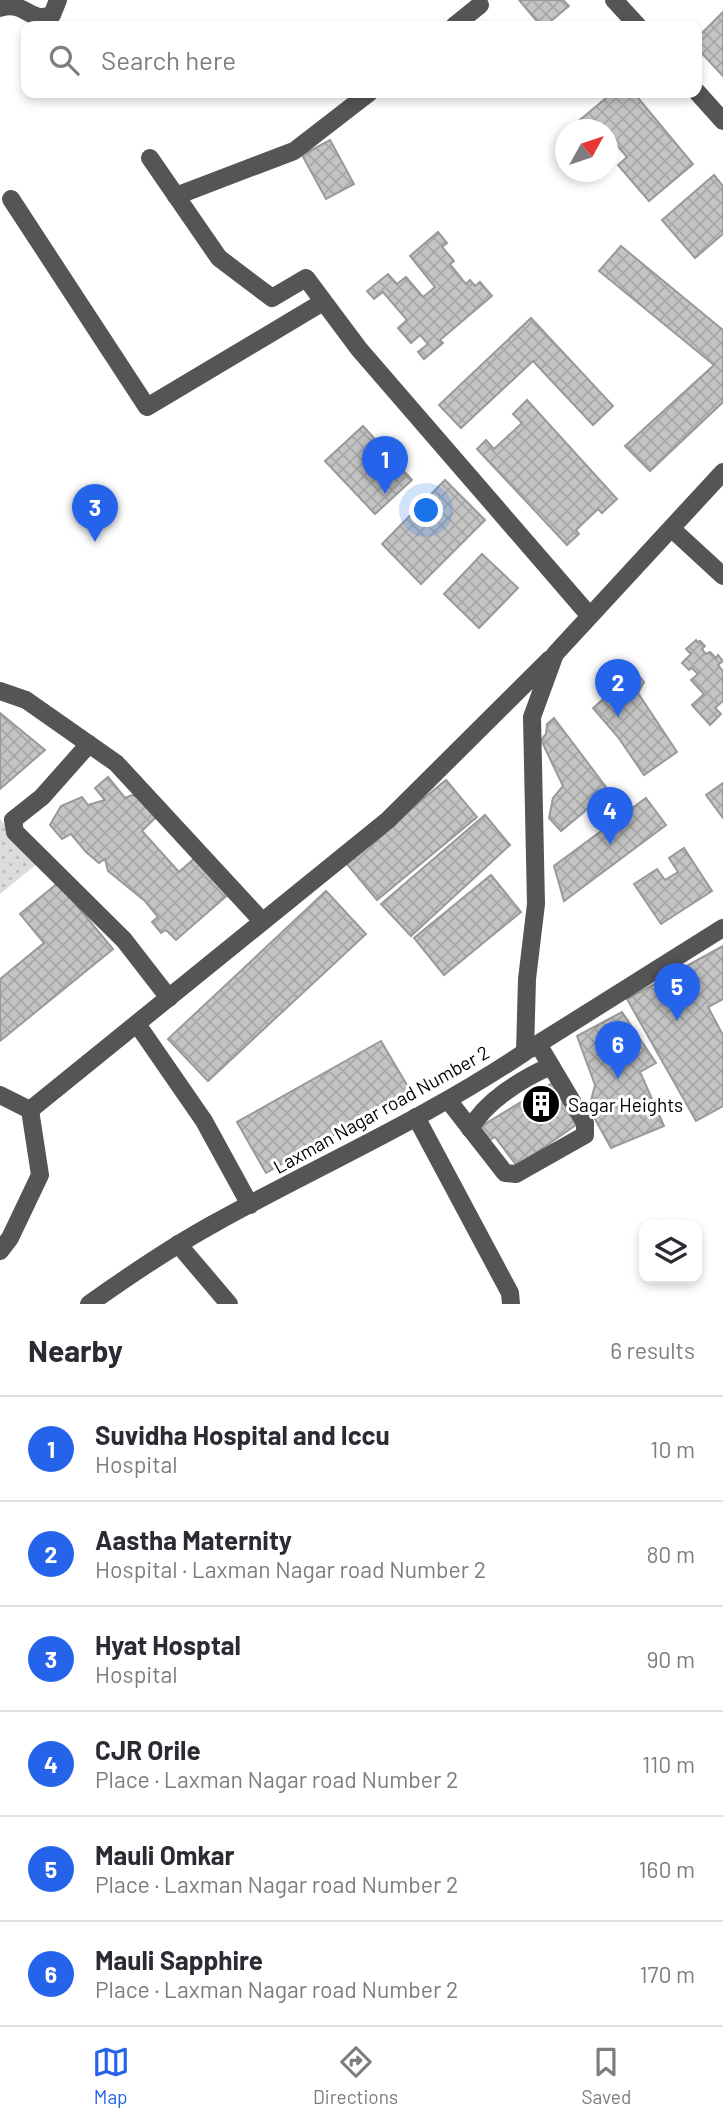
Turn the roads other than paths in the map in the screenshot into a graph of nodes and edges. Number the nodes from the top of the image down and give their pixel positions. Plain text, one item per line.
1 (58, 0) edge
2 (614, 0) edge
3 (480, 5) dead end
4 (0, 8) edge
5 (460, 21) edge
6 (633, 21) edge
7 (363, 98) edge
8 (702, 98) edge
9 (723, 121) edge
10 (150, 159) dead end
11 (176, 196) junction
12 (11, 200) dead end
13 (323, 302) junction
14 (723, 472) edge
15 (672, 528) junction
16 (723, 576) edge
17 (589, 615) junction
18 (555, 654) junction
19 (0, 691) edge
20 (89, 744) junction
21 (262, 921) junction
22 (723, 928) edge
23 (169, 998) junction
24 (137, 1024) junction
25 (531, 1048) junction
26 (551, 1066) junction
27 (0, 1095) edge
28 (448, 1100) junction
29 (30, 1110) junction
30 (416, 1117) junction
31 (470, 1129) junction
32 (250, 1205) junction
33 (178, 1244) junction
34 (0, 1251) edge
35 (89, 1304) edge
36 (229, 1304) edge
37 (511, 1304) edge

1 - 4 street
2 - 6 street
3 - 5 street
7 - 11 street
8 - 9 street
10 - 11 street
11 - 13 street
12 - 13 street
13 - 17 street
14 - 15 street
15 - 16 street
15 - 17 street
17 - 18 street
18 - 21 street
18 - 25 street
19 - 20 street
20 - 21 street
20 - 23 street
21 - 23 street
22 - 25 street, Laxman Nagar road Number 2
23 - 24 street
24 - 29 street
24 - 32 street
25 - 26 street
25 - 28 street, Laxman Nagar road Number 2
26 - 31 street
26 - 31 street
27 - 29 street
28 - 30 street, Laxman Nagar road Number 2
28 - 31 street
29 - 34 street
30 - 32 street, Laxman Nagar road Number 2
30 - 37 street
32 - 33 street, Laxman Nagar road Number 2
33 - 35 street, Laxman Nagar road Number 2
33 - 36 street

